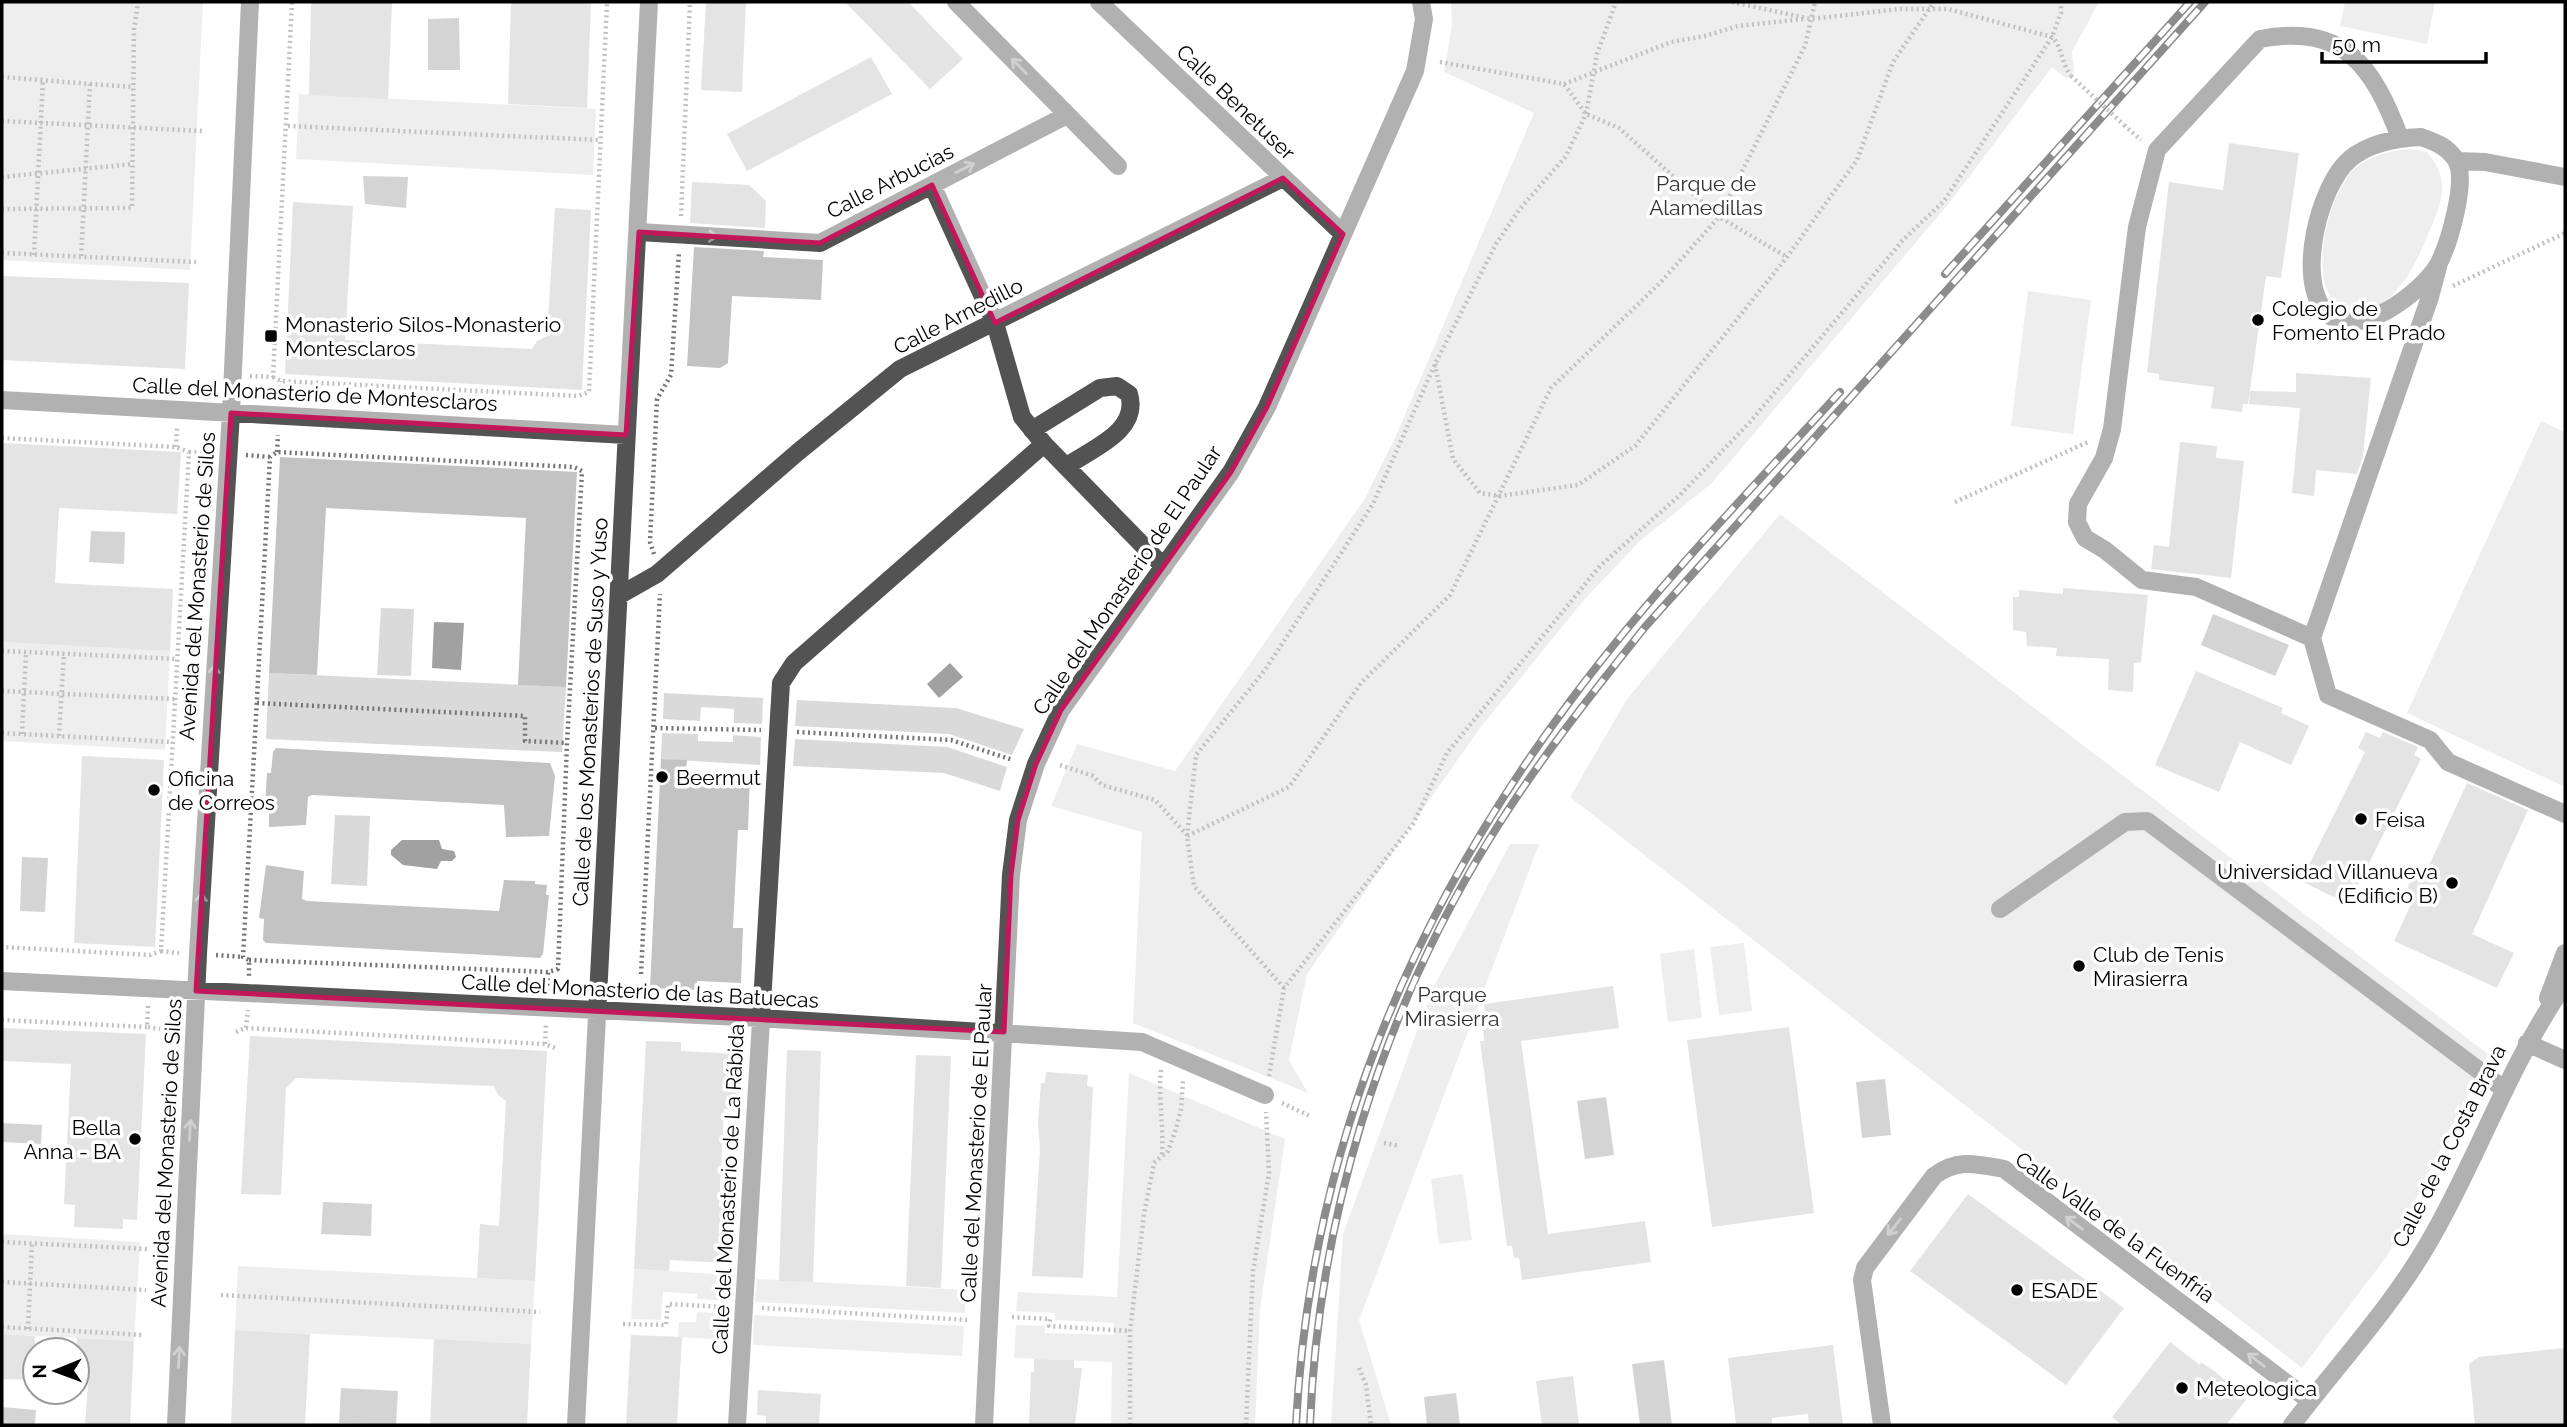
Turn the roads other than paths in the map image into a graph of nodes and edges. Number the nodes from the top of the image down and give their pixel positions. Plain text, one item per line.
1 (250, 2) edge
2 (649, 2) edge
3 (956, 2) edge
4 (1099, 2) edge
5 (1421, 2) edge
6 (1067, 115) junction
7 (2400, 138) junction
8 (2456, 161) junction
9 (1118, 166) dead end
10 (2565, 177) edge
11 (1283, 178) junction
12 (932, 185) junction
13 (639, 232) junction
14 (1343, 234) junction
15 (2439, 263) junction
16 (995, 323) junction
17 (2, 400) edge
18 (231, 413) junction
19 (1031, 430) junction
20 (626, 435) junction
21 (1044, 444) junction
22 (1067, 466) junction
23 (1164, 567) junction
24 (620, 595) junction
25 (2312, 638) junction
26 (2565, 814) edge
27 (2000, 909) dead end
28 (2565, 953) edge
29 (2, 981) edge
30 (2565, 984) edge
31 (196, 991) junction
32 (597, 1013) junction
33 (760, 1018) junction
34 (2541, 1018) junction
35 (1004, 1032) junction
36 (2527, 1043) junction
37 (2565, 1060) edge
38 (2505, 1090) junction
39 (1265, 1095) road end
40 (2310, 1401) junction
41 (176, 1425) edge
42 (576, 1425) edge
43 (737, 1425) edge
44 (984, 1425) edge
45 (1882, 1425) edge
46 (2292, 1425) edge

1 - 18 street, Avenida del Monasterio de Silos
2 - 13 street, Calle de los Monasterios de Suso y Yuso
6 -> 3 street
4 - 11 street, Calle Benetuser
5 - 14 street, Calle del Monasterio de El Paular
6 - 9 street
12 -> 6 street, Calle Arbucias
7 - 8 street
7 - 15 street
7 - 25 street
8 - 10 street
8 - 15 street
11 - 14 street, Calle Benetuser
11 - 16 street, Calle Arnedillo
13 -> 12 street, Calle Arbucias
12 - 16 street
13 - 20 street, Calle de los Monasterios de Suso y Yuso
14 - 23 street, Calle del Monasterio de El Paular
15 - 25 street
16 - 19 street
16 - 24 street, Calle Arnedillo
17 - 18 street, Calle del Monasterio de Montesclaros
18 - 20 street, Calle del Monasterio de Montesclaros
31 -> 18 street, Avenida del Monasterio de Silos
19 - 21 street
19 - 22 street
20 - 24 street, Calle de los Monasterios de Suso y Yuso
21 - 22 street
21 - 33 street, Calle del Monasterio de La Rábida
22 - 23 street
23 - 35 street, Calle del Monasterio de El Paular
24 - 32 street, Calle de los Monasterios de Suso y Yuso
25 - 26 street
27 - 38 street
28 - 34 street, Calle de la Costa Brava
29 - 31 street, Calle del Monasterio de las Batuecas
30 - 34 street, Calle de la Costa Brava
31 - 32 street, Calle del Monasterio de las Batuecas
41 -> 31 street, Avenida del Monasterio de Silos
32 - 33 street, Calle del Monasterio de las Batuecas
32 - 42 street, Calle de los Monasterios de Suso y Yuso
33 - 35 street, Calle del Monasterio de las Batuecas
33 - 43 street, Calle del Monasterio de La Rábida
34 - 36 street, Calle de la Costa Brava
35 - 39 street, Calle del Monasterio de las Batuecas
35 - 44 street, Calle del Monasterio de El Paular
36 - 37 street
36 - 38 street, Calle de la Costa Brava
38 - 40 street, Calle de la Costa Brava
40 -> 45 street, Calle Valle de la Fuenfría
40 - 46 street, Calle de la Costa Brava

